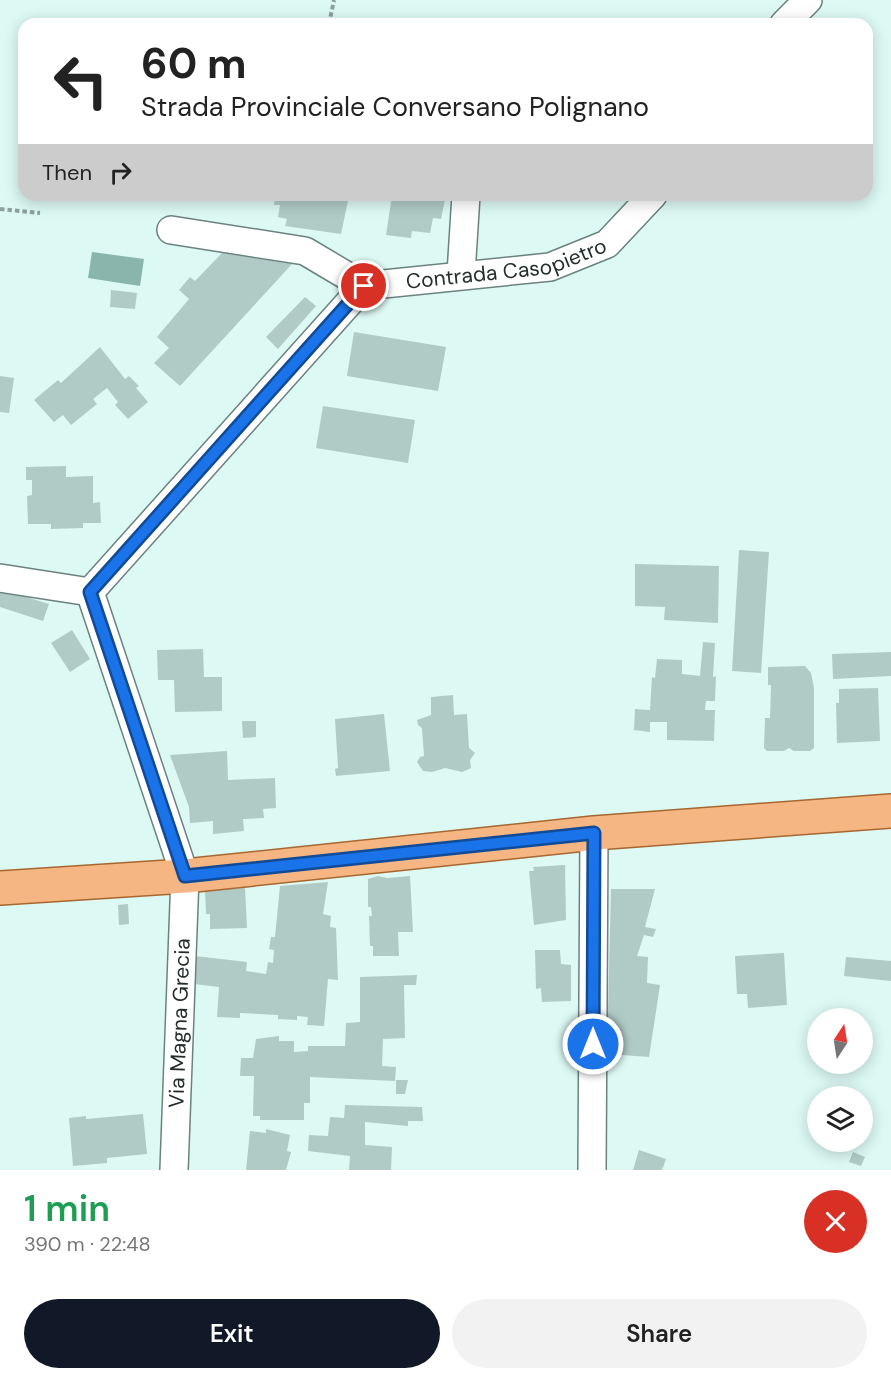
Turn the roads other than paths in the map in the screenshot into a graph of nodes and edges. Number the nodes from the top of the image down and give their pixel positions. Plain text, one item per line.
1 (808, 0) edge
2 (790, 18) edge
3 (466, 201) edge
4 (647, 201) edge
5 (171, 230) dead end
6 (461, 274) junction
7 (364, 286) junction
8 (0, 578) edge
9 (90, 592) junction
10 (891, 811) edge
11 (594, 833) junction
12 (185, 876) junction
13 (0, 888) edge
14 (174, 1170) edge
15 (592, 1170) edge

1 - 2 street
3 - 6 street
4 - 6 street, Contrada Casopietro
5 - 7 street
6 - 7 street, Contrada Casopietro
7 - 9 street
8 - 9 street
9 - 12 street
10 - 11 main road
11 - 12 main road
11 - 15 street
12 - 13 main road
12 - 14 street, Via Magna Grecia

